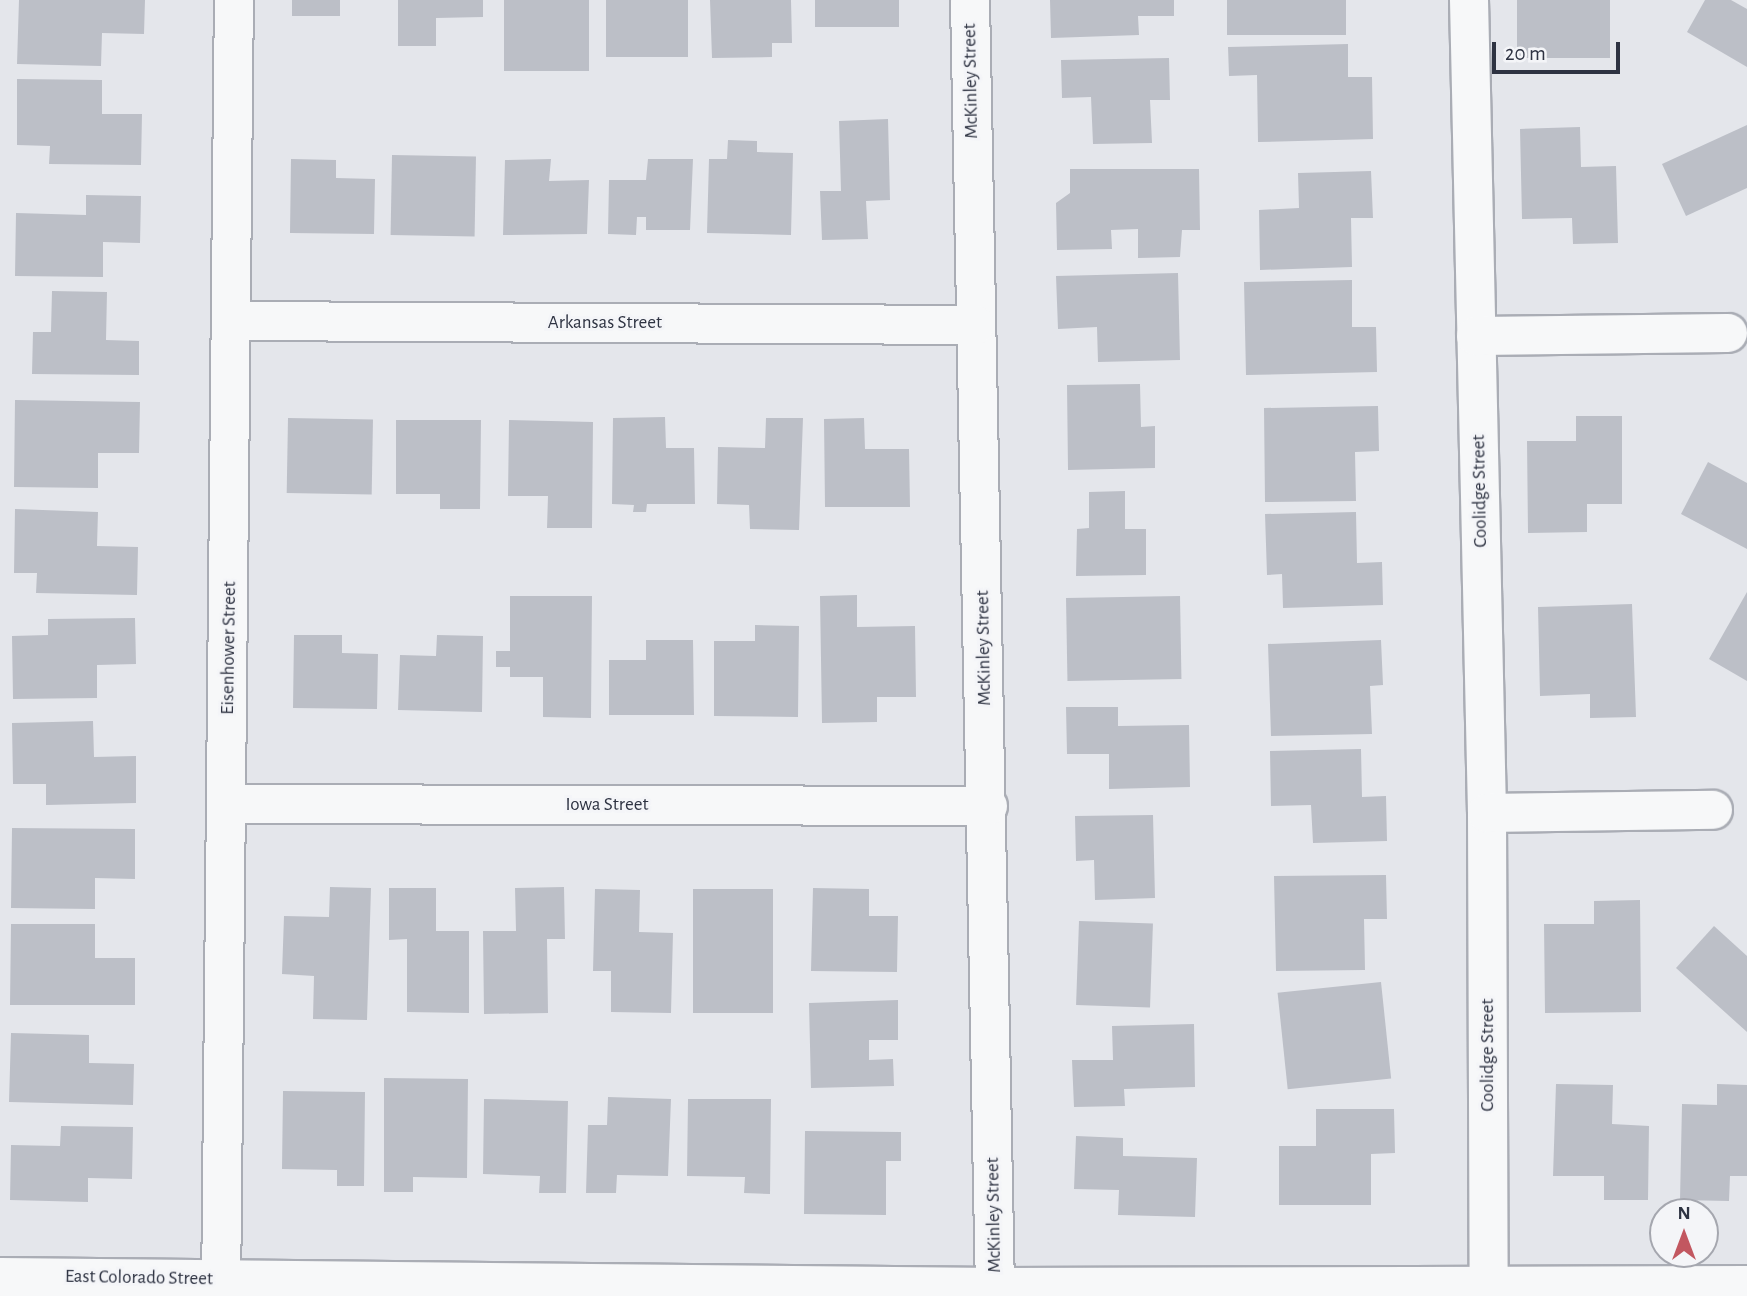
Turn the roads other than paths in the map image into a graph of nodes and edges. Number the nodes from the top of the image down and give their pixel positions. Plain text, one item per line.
1 (234, 0) edge
2 (970, 0) edge
3 (1469, 0) edge
4 (235, 321) junction
5 (975, 325) junction
6 (1728, 333) dead end
7 (1476, 337) junction
8 (227, 804) junction
9 (988, 806) junction
10 (1713, 810) dead end
11 (1487, 813) junction
12 (0, 1277) edge
13 (1747, 1285) edge
14 (222, 1287) edge
15 (1489, 1291) edge
16 (995, 1292) edge

1 - 4 street, Eisenhower Street
2 - 5 street, McKinley Street
3 - 7 street, Coolidge Street
4 - 5 street, Arkansas Street
4 - 8 street, Eisenhower Street
5 - 9 street, McKinley Street
6 - 7 street
7 - 11 street, Coolidge Street
8 - 9 street, Iowa Street
8 - 14 street, Eisenhower Street
9 - 16 street, McKinley Street
10 - 11 street
11 - 15 street, Coolidge Street
12 - 14 street, East Colorado Street
13 - 15 street, East Colorado Street
14 - 16 street, East Colorado Street
15 - 16 street, East Colorado Street

